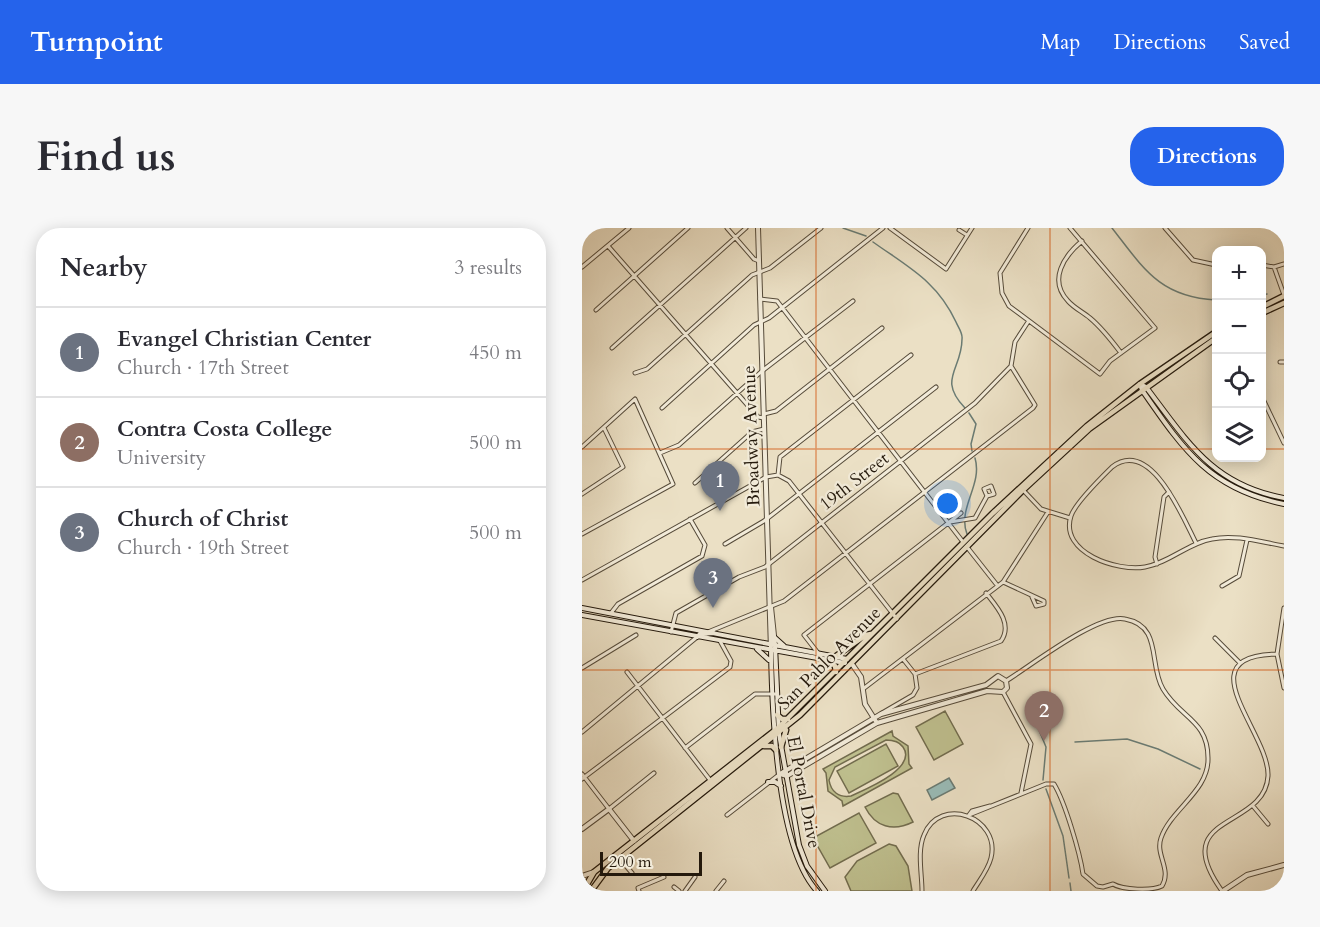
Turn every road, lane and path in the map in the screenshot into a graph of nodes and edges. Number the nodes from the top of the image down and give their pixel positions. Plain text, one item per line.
1 (629, 228) edge
2 (688, 228) edge
3 (727, 228) edge
4 (746, 228) edge
5 (758, 228) edge
6 (821, 228) edge
7 (883, 228) edge
8 (890, 228) edge
9 (972, 228) edge
10 (1028, 228) edge
11 (1070, 228) edge
12 (1165, 228) edge
13 (959, 230) dead end
14 (968, 235) junction
15 (736, 238) junction
16 (1082, 242) junction
17 (608, 246) junction
18 (759, 261) junction
19 (1212, 264) edge
20 (1284, 264) edge
21 (1266, 266) edge
22 (582, 267) edge
23 (1274, 267) junction
24 (759, 271) junction
25 (634, 276) junction
26 (1284, 296) edge
27 (760, 299) junction
28 (853, 301) dead end
29 (1284, 303) edge
30 (660, 305) junction
31 (1266, 305) edge
32 (782, 307) junction
33 (596, 310) dead end
34 (1266, 311) edge
35 (761, 322) junction
36 (1028, 322) junction
37 (882, 328) dead end
38 (686, 334) junction
39 (1212, 335) edge
40 (806, 339) junction
41 (1212, 341) edge
42 (612, 348) dead end
43 (1121, 353) junction
44 (911, 355) dead end
45 (712, 363) junction
46 (1011, 366) junction
47 (830, 370) junction
48 (762, 371) junction
49 (635, 373) dead end
50 (1140, 384) junction
51 (936, 387) dead end
52 (1144, 388) junction
53 (738, 392) junction
54 (854, 401) junction
55 (1266, 406) edge
56 (662, 408) dead end
57 (764, 416) junction
58 (604, 428) junction
59 (764, 429) junction
60 (878, 432) junction
61 (1284, 443) edge
62 (582, 447) edge
63 (660, 453) junction
64 (901, 461) junction
65 (778, 475) junction
66 (766, 477) junction
67 (695, 483) dead end
68 (1023, 490) junction
69 (798, 492) junction
70 (925, 492) junction
71 (1169, 492) junction
72 (582, 494) edge
73 (987, 496) dead end
74 (1284, 498) edge
75 (1284, 504) edge
76 (1048, 512) junction
77 (961, 513) dead end
78 (768, 516) junction
79 (1070, 518) junction
80 (690, 519) junction
81 (821, 523) junction
82 (949, 523) junction
83 (582, 534) edge
84 (1247, 540) junction
85 (964, 542) junction
86 (1196, 543) junction
87 (725, 544) dead end
88 (1284, 546) edge
89 (968, 548) junction
90 (845, 554) junction
91 (769, 563) junction
92 (1157, 564) junction
93 (582, 580) edge
94 (1003, 582) junction
95 (869, 585) junction
96 (997, 585) junction
97 (1222, 586) dead end
98 (986, 593) junction
99 (1032, 597) dead end
100 (771, 607) junction
101 (583, 608) edge
102 (1284, 608) edge
103 (611, 614) junction
104 (892, 614) junction
105 (582, 615) edge
106 (897, 619) junction
107 (673, 626) junction
108 (672, 632) junction
109 (708, 632) junction
110 (714, 633) junction
111 (871, 634) junction
112 (636, 635) dead end
113 (697, 637) junction
114 (774, 637) junction
115 (1215, 638) dead end
116 (720, 641) junction
117 (773, 645) junction
118 (754, 647) junction
119 (788, 647) junction
120 (773, 651) junction
121 (818, 653) junction
122 (1277, 654) junction
123 (836, 656) junction
124 (903, 659) junction
125 (828, 660) junction
126 (848, 662) junction
127 (1240, 663) junction
128 (771, 664) junction
129 (582, 668) edge
130 (627, 672) dead end
131 (836, 672) junction
132 (915, 674) junction
133 (1006, 681) junction
134 (1283, 682) edge
135 (990, 683) junction
136 (638, 687) junction
137 (1284, 688) edge
138 (863, 689) junction
139 (993, 691) junction
140 (1003, 692) junction
141 (774, 694) junction
142 (881, 714) junction
143 (777, 715) junction
144 (874, 717) junction
145 (663, 718) junction
146 (789, 721) junction
147 (877, 723) junction
148 (779, 730) junction
149 (582, 732) edge
150 (773, 735) junction
151 (764, 746) junction
152 (685, 748) junction
153 (778, 749) junction
154 (730, 765) junction
155 (786, 768) junction
156 (654, 773) dead end
157 (780, 774) junction
158 (787, 776) junction
159 (583, 777) edge
160 (710, 781) junction
161 (719, 781) junction
162 (768, 783) junction
163 (782, 790) junction
164 (1021, 794) junction
165 (702, 795) junction
166 (1253, 806) junction
167 (609, 809) junction
168 (727, 815) dead end
169 (969, 815) junction
170 (1268, 825) dead end
171 (582, 829) edge
172 (635, 842) junction
173 (620, 858) junction
174 (1284, 865) edge
175 (594, 872) junction
176 (632, 873) dead end
177 (582, 876) edge
178 (664, 877) dead end
179 (695, 877) dead end
180 (724, 881) dead end
181 (584, 883) edge
182 (674, 887) dead end
183 (1104, 889) edge
184 (638, 890) edge
185 (583, 891) edge
186 (591, 891) edge
187 (679, 891) edge
188 (685, 891) edge
189 (716, 891) edge
190 (817, 891) edge
191 (825, 891) edge
192 (922, 891) edge
193 (973, 891) edge
194 (1223, 891) edge

1 - 17 street
2 - 25 street
3 - 15 street
4 - 15 street
5 - 18 main road, Broadway Avenue
6 - 24 street
7 - 32 street
8 - 14 street
9 - 14 street
10 - 36 street
11 - 16 street
12 - 19 street
13 - 14 street
15 - 18 street
15 - 30 street
16 - 43 street
16 - 43 street
17 - 22 street
17 - 25 street
18 - 24 main road, Broadway Avenue
20 - 23 street
21 - 23 street
23 - 26 street
24 - 27 main road, Broadway Avenue
24 - 38 street
25 - 30 street
25 - 33 street
26 - 31 main road
27 - 32 street
27 - 35 main road, Broadway Avenue
28 - 40 street
29 - 34 main road
30 - 38 street
30 - 42 street
32 - 35 street
32 - 40 street
35 - 45 street
35 - 48 main road, Broadway Avenue
36 - 43 street
36 - 46 street
37 - 47 street
38 - 45 street
38 - 49 street
39 - 50 main road, San Pablo Avenue
40 - 47 street
40 - 48 street
41 - 52 main road, San Pablo Avenue
44 - 54 street
45 - 53 street
45 - 56 street
46 - 64 street, 19th Street
46 - 70 street
47 - 54 street
47 - 57 street
48 - 53 street
48 - 57 main road, Broadway Avenue
50 - 52 main road
50 - 85 main road, San Pablo Avenue
51 - 60 street
52 - 68 main road, San Pablo Avenue
52 - 74 main road
52 - 75 main road
53 - 57 street
53 - 63 street
54 - 60 street
54 - 65 street
55 - 61 street
57 - 59 main road, Broadway Avenue
58 - 62 street
58 - 63 street
58 - 72 street
59 - 66 main road, Broadway Avenue
59 - 67 street
60 - 64 street
60 - 69 street
63 - 83 street
64 - 70 street
64 - 81 street, 19th Street
65 - 66 street
65 - 69 street
66 - 78 main road, Broadway Avenue
66 - 80 street
68 - 76 street
68 - 89 main road, San Pablo Avenue
69 - 78 street
69 - 81 street
70 - 82 street
70 - 90 street
71 - 79 street
71 - 86 street
71 - 92 street
73 - 82 street
76 - 79 street
76 - 94 street
77 - 82 street
78 - 87 street
78 - 91 main road, Broadway Avenue
79 - 92 street
80 - 93 street
80 - 103 street
81 - 90 street
81 - 91 street, 19th Street
82 - 85 street
82 - 95 street
84 - 86 street
84 - 88 street
84 - 97 street
85 - 89 street
85 - 104 main road, San Pablo Avenue
86 - 92 street
89 - 96 street
89 - 106 main road, San Pablo Avenue
90 - 95 street
90 - 100 street
91 - 100 main road, Broadway Avenue
91 - 107 street, 19th Street
94 - 96 street
94 - 99 street
95 - 104 street
95 - 121 street
96 - 98 street
98 - 124 street
98 - 132 street
100 - 109 street
100 - 114 main road, Broadway Avenue
100 - 117 main road, Broadway Avenue
101 - 103 main road
101 - 105 street
102 - 122 street
103 - 107 main road
104 - 106 street
104 - 111 main road, San Pablo Avenue
105 - 108 main road
106 - 126 main road, San Pablo Avenue
107 - 108 street
107 - 109 main road
108 - 113 main road
109 - 110 main road
110 - 113 main road
110 - 117 main road
111 - 123 main road
111 - 126 main road, San Pablo Avenue
112 - 129 street
113 - 116 main road
113 - 136 street
114 - 117 main road, Broadway Avenue
114 - 119 main road
115 - 127 street
116 - 118 main road
116 - 145 street
117 - 119 main road
117 - 120 main road, Broadway Avenue
118 - 120 main road
118 - 128 main road
119 - 121 main road
120 - 125 main road
120 - 128 main road, Broadway Avenue
120 - 141 main road, Broadway Avenue
121 - 123 main road
122 - 127 street
122 - 134 street
123 - 126 main road
124 - 132 street
124 - 138 street
125 - 126 main road
125 - 131 main road
126 - 131 main road, San Pablo Avenue
126 - 138 main road
126 - 146 main road, San Pablo Avenue
127 - 166 street
128 - 141 main road, Broadway Avenue
130 - 136 street
131 - 146 main road, San Pablo Avenue
132 - 142 street
133 - 135 main road
133 - 140 main road
133 - 183 street
134 - 137 street
135 - 139 main road
135 - 142 main road
136 - 145 street
136 - 149 street
138 - 144 main road
139 - 140 main road
139 - 147 main road
140 - 164 street
141 - 143 main road, Broadway Avenue
141 - 150 main road, Broadway Avenue
141 - 152 street
142 - 144 main road
143 - 146 main road
143 - 148 main road, Broadway Avenue
144 - 147 main road
144 - 155 main road
145 - 152 street
145 - 159 street
146 - 148 main road, San Pablo Avenue
146 - 153 main road
147 - 158 main road
148 - 150 main road, San Pablo Avenue
148 - 153 main road, El Portal Drive
150 - 151 main road, San Pablo Avenue
150 - 153 main road, El Portal Drive
150 - 154 main road, San Pablo Avenue
151 - 153 main road
151 - 161 main road, San Pablo Avenue
152 - 160 street
153 - 155 main road, El Portal Drive
153 - 157 main road, El Portal Drive
154 - 160 main road, San Pablo Avenue
154 - 161 main road
155 - 157 main road
155 - 158 main road, El Portal Drive
156 - 167 street
157 - 158 main road
157 - 162 street
157 - 163 main road, El Portal Drive
158 - 191 main road, El Portal Drive
159 - 167 street
160 - 165 main road
160 - 172 main road, San Pablo Avenue
161 - 165 main road, San Pablo Avenue
162 - 163 main road
162 - 168 street
163 - 190 main road, El Portal Drive
164 - 169 street
164 - 183 street
165 - 172 main road, San Pablo Avenue
166 - 170 street
166 - 194 street
167 - 171 main road
167 - 172 main road
169 - 192 street
169 - 193 street
172 - 173 main road, San Pablo Avenue
172 - 175 main road, San Pablo Avenue
173 - 176 street
173 - 186 main road, San Pablo Avenue
174 - 194 main road
175 - 177 main road
175 - 181 main road, San Pablo Avenue
178 - 184 street
179 - 188 street
180 - 189 street
181 - 185 main road, San Pablo Avenue
182 - 187 street

